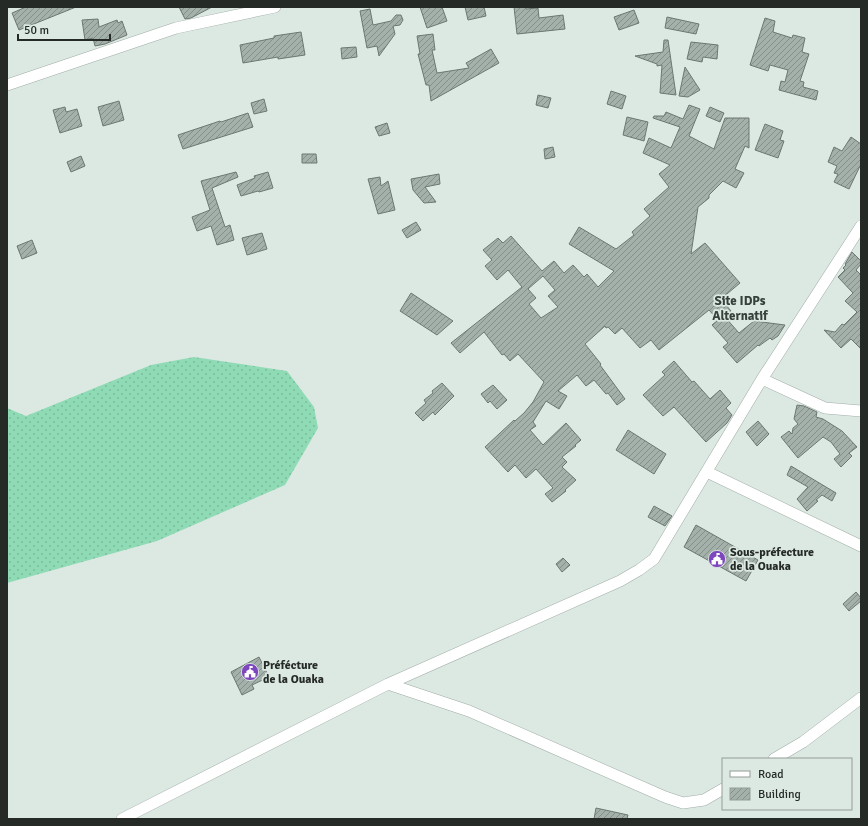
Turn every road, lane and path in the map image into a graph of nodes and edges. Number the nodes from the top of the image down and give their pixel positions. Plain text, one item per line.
1 (275, 7) edge
2 (7, 85) edge
3 (861, 226) edge
4 (762, 379) junction
5 (861, 410) edge
6 (707, 472) junction
7 (861, 546) edge
8 (388, 684) junction
9 (861, 698) edge
10 (776, 758) edge
11 (722, 790) edge
12 (122, 819) edge

1 - 2 street
3 - 4 street
4 - 5 street
4 - 6 street
6 - 7 street
6 - 8 street
8 - 11 street
8 - 12 street
9 - 10 street

